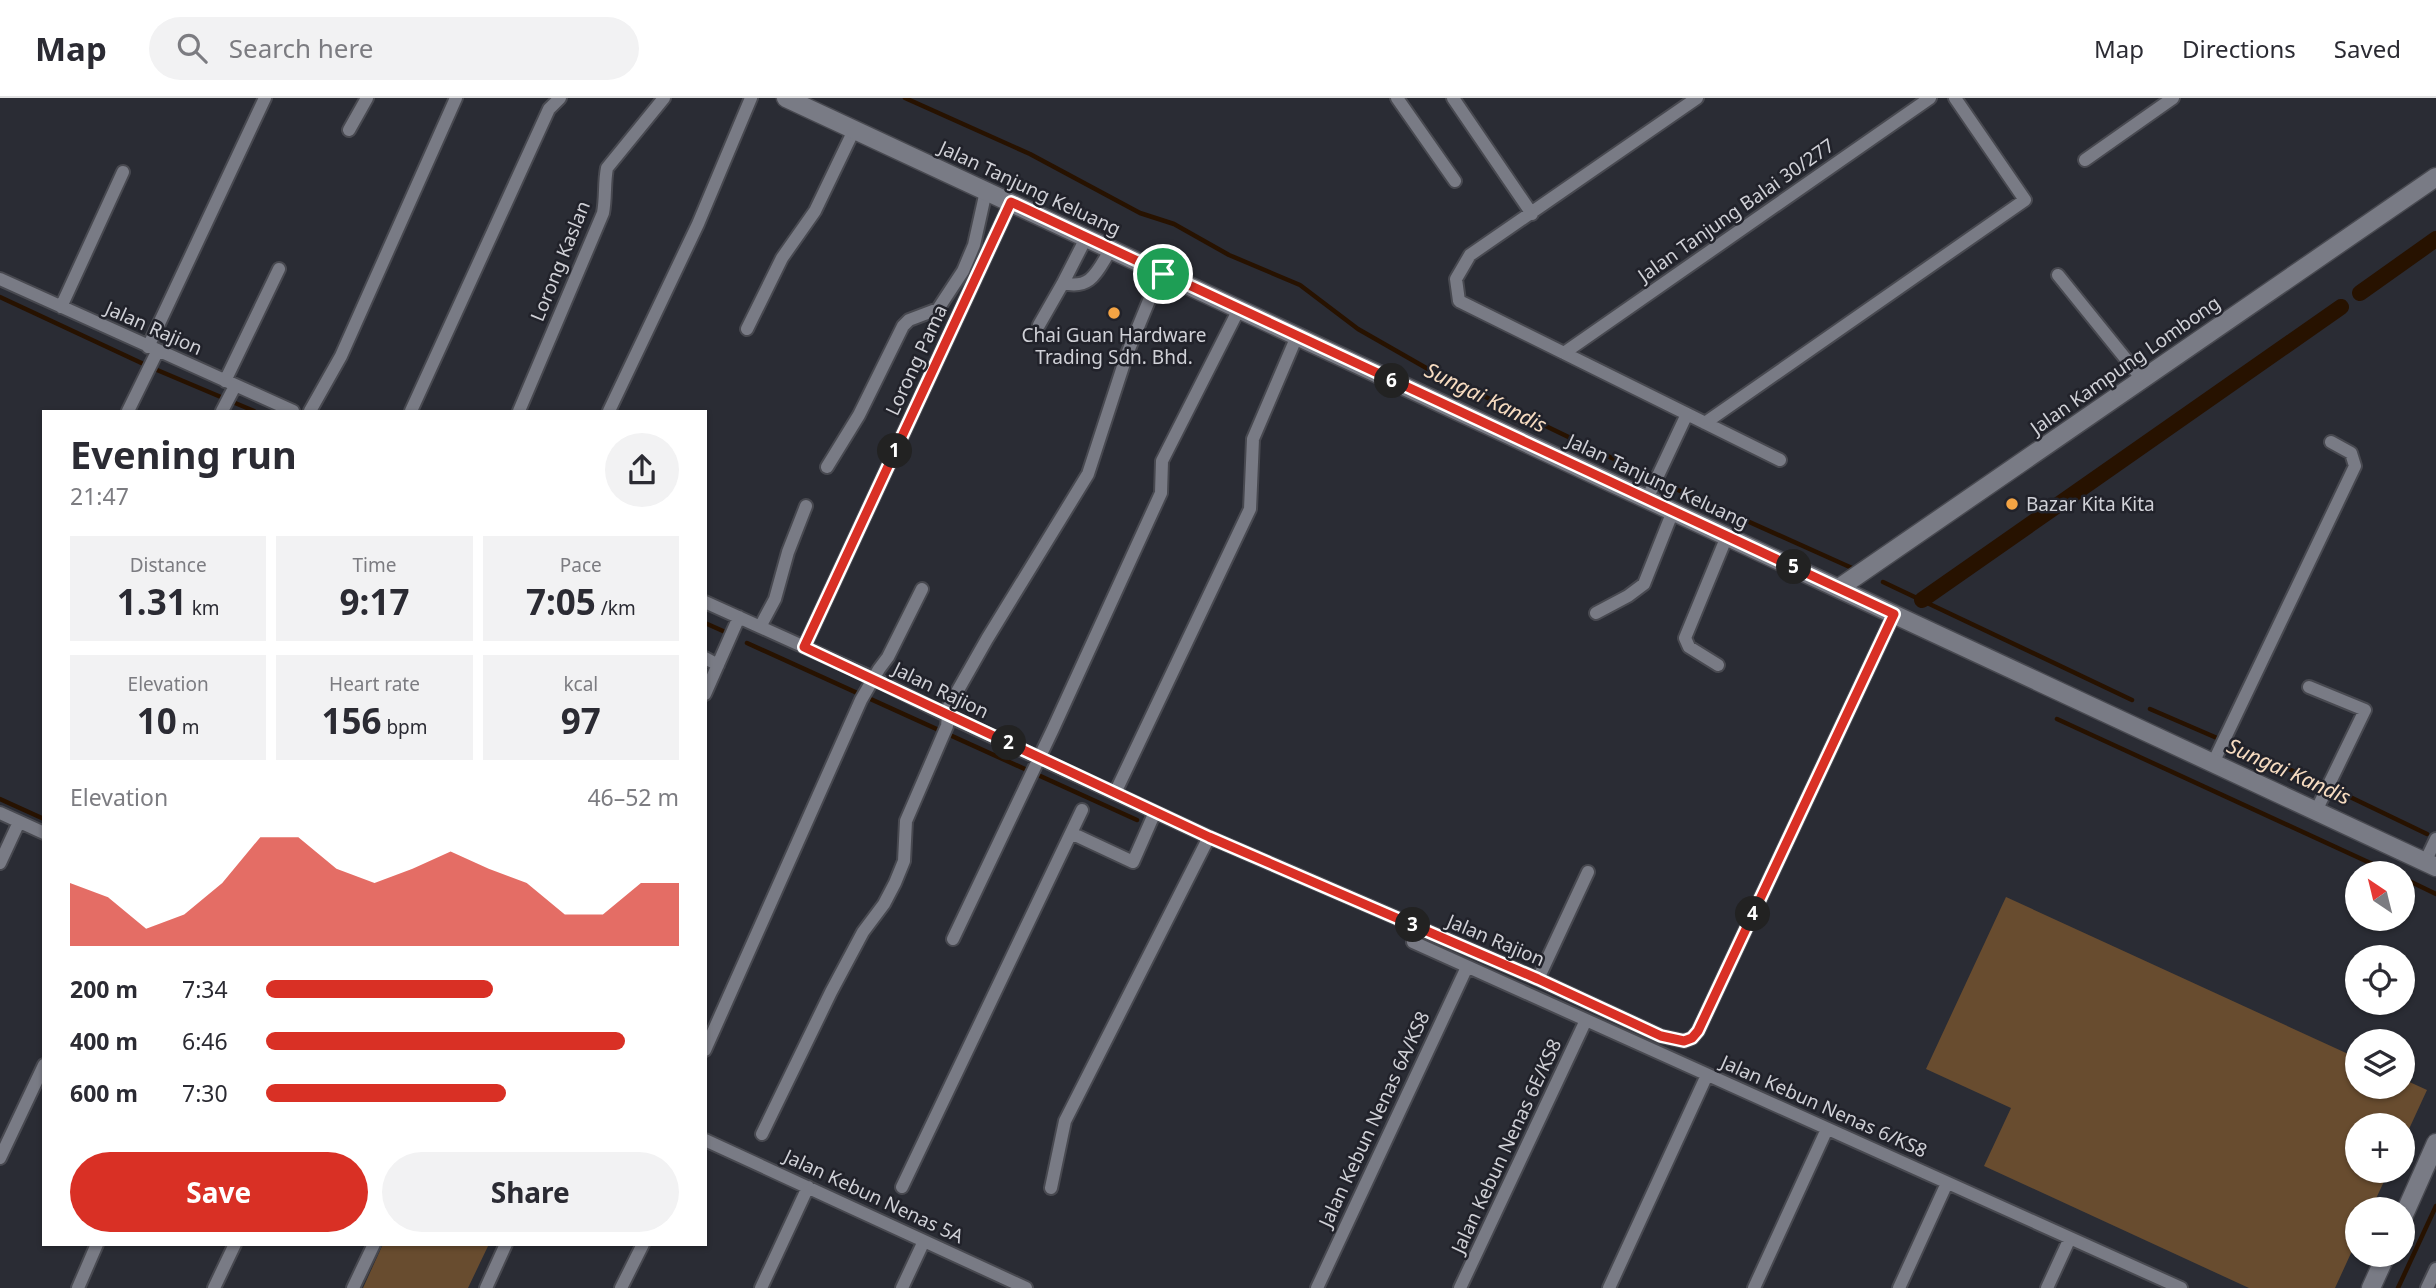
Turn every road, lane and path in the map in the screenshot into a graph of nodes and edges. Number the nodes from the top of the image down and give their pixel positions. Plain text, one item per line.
1 (265, 98) edge
2 (367, 98) edge
3 (456, 98) edge
4 (560, 98) edge
5 (664, 98) edge
6 (786, 98) edge
7 (1396, 98) edge
8 (1697, 98) edge
9 (1930, 98) edge
10 (1955, 98) edge
11 (2173, 98) edge
12 (1458, 100) edge
13 (749, 103) edge
14 (349, 130) dead end
15 (854, 130) junction
16 (2085, 160) dead end
17 (123, 172) dead end
18 (2436, 177) edge
19 (1455, 181) dead end
20 (986, 191) junction
21 (1005, 213) junction
22 (1532, 214) junction
23 (1086, 238) junction
24 (1111, 249) junction
25 (279, 269) dead end
26 (2059, 275) dead end
27 (1161, 277) junction
28 (0, 279) edge
29 (1062, 283) junction
30 (63, 304) junction
31 (1236, 314) junction
32 (1038, 325) dead end
33 (747, 329) dead end
34 (1292, 347) junction
35 (153, 353) junction
36 (1564, 353) junction
37 (2142, 379) junction
38 (230, 384) junction
39 (128, 410) edge
40 (222, 410) edge
41 (291, 410) edge
42 (311, 410) edge
43 (411, 410) edge
44 (519, 410) edge
45 (609, 410) edge
46 (1687, 414) junction
47 (1704, 423) junction
48 (2331, 442) dead end
49 (1780, 460) dead end
50 (827, 467) dead end
51 (1653, 486) junction
52 (806, 506) dead end
53 (1673, 511) junction
54 (1727, 536) junction
55 (1839, 588) junction
56 (922, 589) dead end
57 (707, 603) edge
58 (1596, 613) dead end
59 (1894, 614) junction
60 (739, 617) junction
61 (760, 627) junction
62 (806, 643) junction
63 (707, 659) edge
64 (718, 665) junction
65 (1718, 665) dead end
66 (874, 677) junction
67 (2309, 687) dead end
68 (707, 690) edge
69 (950, 711) junction
70 (1040, 757) junction
71 (2214, 760) junction
72 (1118, 786) junction
73 (1082, 810) dead end
74 (2316, 811) junction
75 (1155, 812) junction
76 (0, 813) edge
77 (19, 822) junction
78 (42, 832) edge
79 (1071, 834) junction
80 (2436, 839) edge
81 (1208, 840) junction
82 (0, 863) edge
83 (2431, 864) edge
84 (1588, 872) dead end
85 (953, 939) dead end
86 (1413, 942) dead end
87 (1467, 967) junction
88 (1538, 979) junction
89 (1586, 1020) junction
90 (707, 1046) edge
91 (42, 1069) edge
92 (1707, 1075) junction
93 (1827, 1129) junction
94 (762, 1134) dead end
95 (707, 1141) edge
96 (2436, 1143) edge
97 (0, 1158) edge
98 (1947, 1183) junction
99 (808, 1187) junction
100 (902, 1188) dead end
101 (1051, 1188) dead end
102 (2412, 1197) edge
103 (2070, 1238) junction
104 (924, 1241) junction
105 (96, 1246) edge
106 (233, 1246) edge
107 (373, 1246) edge
108 (505, 1246) edge
109 (641, 1246) edge
110 (2381, 1267) edge
111 (2436, 1269) edge
112 (78, 1288) edge
113 (214, 1288) edge
114 (354, 1288) edge
115 (486, 1288) edge
116 (621, 1288) edge
117 (761, 1288) edge
118 (902, 1288) edge
119 (1026, 1288) edge
120 (1317, 1288) edge
121 (1460, 1288) edge
122 (1609, 1288) edge
123 (1754, 1288) edge
124 (1899, 1288) edge
125 (2047, 1288) edge
126 (2181, 1288) edge
127 (2371, 1288) edge
128 (2427, 1288) edge

1 - 35 street
2 - 14 street
3 - 42 street
4 - 43 street
5 - 44 street, Lorong Kaslan
6 - 15 main road, Jalan Tanjung Keluang
7 - 19 street
8 - 22 street
9 - 36 street, Jalan Tanjung Balai 30/277
10 - 47 street
11 - 16 street
12 - 22 street
13 - 45 street
15 - 20 main road, Jalan Tanjung Keluang
15 - 33 street
17 - 30 street
18 - 37 main road, Jalan Kampung Lombong
20 - 21 main road, Jalan Tanjung Keluang
20 - 50 street
21 - 23 main road, Jalan Tanjung Keluang
21 - 62 street, Lorong Pama
22 - 36 street
23 - 24 main road, Jalan Tanjung Keluang
23 - 29 street
24 - 27 main road, Jalan Tanjung Keluang
24 - 29 street
25 - 38 street
26 - 37 street
27 - 31 main road, Jalan Tanjung Keluang
27 - 69 street
28 - 30 street, Jalan Rajion
29 - 32 street
30 - 35 street, Jalan Rajion
31 - 34 main road, Jalan Tanjung Keluang
31 - 70 street
34 - 51 main road, Jalan Tanjung Keluang
34 - 72 street
35 - 38 street, Jalan Rajion
35 - 39 street
36 - 46 street
37 - 55 main road, Jalan Kampung Lombong
38 - 40 street
38 - 41 street, Jalan Rajion
46 - 47 street
46 - 51 street
47 - 49 street
48 - 71 street
51 - 53 main road, Jalan Tanjung Keluang
52 - 61 street
53 - 54 main road, Jalan Tanjung Keluang
53 - 58 street
54 - 55 main road, Jalan Tanjung Keluang
54 - 65 street
55 - 59 main road, Jalan Tanjung Keluang
56 - 66 street
57 - 60 street, Jalan Rajion
59 - 71 main road, Jalan Tanjung Keluang
59 - 88 street, Jalan Rajion
60 - 61 street, Jalan Rajion
60 - 64 street
61 - 62 street, Jalan Rajion
62 - 66 street, Jalan Rajion
63 - 64 street
64 - 68 street
66 - 69 street, Jalan Rajion
66 - 90 street
67 - 74 street
69 - 70 street, Jalan Rajion
69 - 94 street
70 - 72 street, Jalan Rajion
70 - 85 street
71 - 74 main road, Jalan Tanjung Keluang
72 - 75 street, Jalan Rajion
73 - 79 street
74 - 83 main road, Jalan Tanjung Keluang
75 - 79 street
75 - 81 street, Jalan Rajion
76 - 77 street
77 - 78 street
77 - 82 street
79 - 100 street
80 - 83 street
81 - 88 street, Jalan Rajion
81 - 101 street
84 - 88 street
86 - 87 street, Jalan Kebun Nenas 6/KS8
87 - 89 street, Jalan Kebun Nenas 6/KS8
87 - 120 street, Jalan Kebun Nenas 6A/KS8
89 - 92 street, Jalan Kebun Nenas 6/KS8
89 - 121 street, Jalan Kebun Nenas 6E/KS8
91 - 97 street
92 - 93 street, Jalan Kebun Nenas 6/KS8
92 - 122 street
93 - 98 street, Jalan Kebun Nenas 6/KS8
93 - 123 street
95 - 99 street, Jalan Kebun Nenas 5A
96 - 102 main road
98 - 103 street, Jalan Kebun Nenas 6/KS8
98 - 124 street
99 - 104 street, Jalan Kebun Nenas 5A
99 - 117 street
103 - 125 street
103 - 126 street, Jalan Kebun Nenas 6/KS8
104 - 118 street
104 - 119 street, Jalan Kebun Nenas 5A
105 - 112 street
106 - 113 street
107 - 114 street
108 - 115 street
109 - 116 street
110 - 127 main road
111 - 128 street

